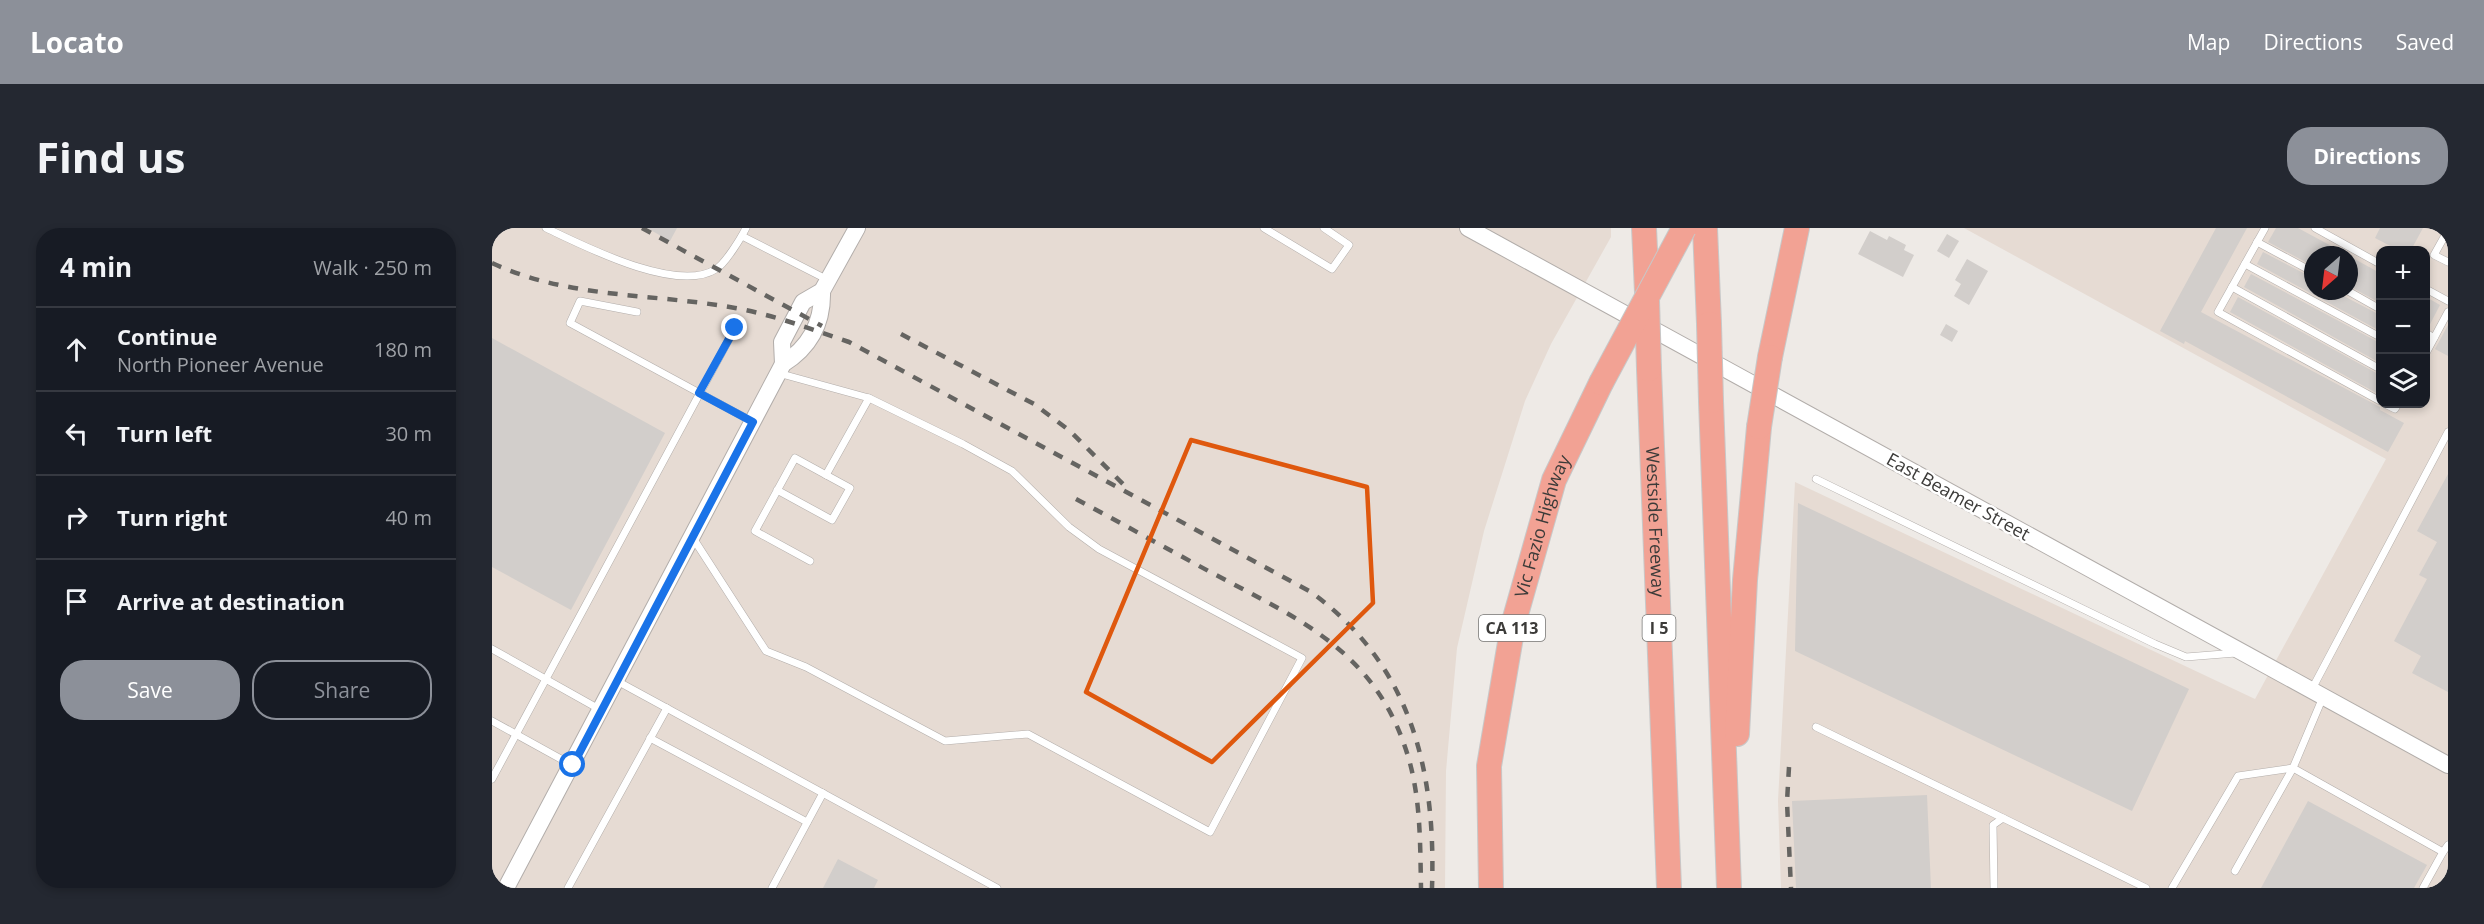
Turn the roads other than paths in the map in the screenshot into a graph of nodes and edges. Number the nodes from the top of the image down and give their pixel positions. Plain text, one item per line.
1 (546, 228) edge
2 (857, 228) edge
3 (1264, 228) edge
4 (1324, 228) edge
5 (1468, 228) edge
6 (1644, 228) edge
7 (1684, 228) edge
8 (1705, 228) edge
9 (1797, 228) edge
10 (2265, 228) edge
11 (2315, 228) edge
12 (2448, 230) edge
13 (744, 232) edge
14 (2257, 242) junction
15 (2376, 262) edge
16 (2448, 262) edge
17 (2245, 264) junction
18 (2304, 267) edge
19 (825, 285) junction
20 (2232, 287) junction
21 (2430, 291) edge
22 (2358, 297) edge
23 (2448, 301) edge
24 (2376, 307) edge
25 (637, 312) dead end
26 (2448, 312) edge
27 (735, 328) dead end
28 (2376, 335) edge
29 (2430, 336) edge
30 (2434, 338) junction
31 (2430, 346) edge
32 (2376, 367) edge
33 (781, 369) junction
34 (699, 393) junction
35 (869, 398) junction
36 (2376, 399) edge
37 (753, 422) junction
38 (2448, 432) edge
39 (826, 475) junction
40 (1816, 479) dead end
41 (777, 490) junction
42 (692, 537) junction
43 (810, 561) dead end
44 (492, 650) edge
45 (2241, 652) junction
46 (545, 679) junction
47 (617, 681) junction
48 (2317, 694) junction
49 (667, 708) junction
50 (601, 710) junction
51 (492, 722) edge
52 (1816, 727) dead end
53 (516, 734) junction
54 (650, 738) junction
55 (573, 765) junction
56 (2448, 765) edge
57 (2293, 768) junction
58 (492, 779) edge
59 (822, 793) junction
60 (2003, 818) junction
61 (807, 822) junction
62 (2448, 845) edge
63 (2443, 852) junction
64 (1728, 853) junction
65 (2235, 871) dead end
66 (506, 888) edge
67 (568, 888) edge
68 (772, 888) edge
69 (996, 888) edge
70 (1491, 888) edge
71 (1669, 888) edge
72 (1729, 888) edge
73 (1994, 888) edge
74 (2146, 888) edge
75 (2172, 888) edge
76 (2423, 888) edge

1 - 13 lane
2 - 19 street
3 - 4 lane
5 - 45 street, East Beamer Street
6 - 71 highway, Westside Freeway / I 5, bridge
7 - 70 highway, Vic Fazio Highway / CA 113, bridge
8 - 64 highway, bridge
9 - 64 highway, bridge
10 - 14 lane
11 - 15 lane
12 - 16 lane
13 - 19 lane
14 - 17 lane
14 - 18 lane
17 - 20 lane
17 - 28 lane
19 - 33 street
20 - 32 lane
20 - 36 lane
21 - 23 lane
22 - 24 lane
25 - 34 lane
26 - 30 lane
27 - 34 lane
29 - 30 lane
30 - 31 lane
33 - 35 lane
33 - 37 street
34 - 37 lane
34 - 46 lane
35 - 39 lane
35 - 42 lane
37 - 42 street
38 - 48 lane
39 - 41 lane
39 - 41 lane
40 - 45 lane
41 - 43 lane
42 - 47 street
44 - 46 lane
45 - 48 street, East Beamer Street
46 - 50 lane
46 - 53 lane
47 - 49 lane
47 - 50 street
48 - 56 street, East Beamer Street
48 - 57 lane
49 - 54 lane
49 - 59 lane
50 - 55 street
51 - 53 lane
52 - 60 lane
53 - 55 lane
53 - 58 lane
54 - 61 lane
54 - 67 lane
55 - 66 street
57 - 63 lane
57 - 65 lane
57 - 75 lane
59 - 61 lane
59 - 69 lane
60 - 73 lane
60 - 74 lane
61 - 68 lane
62 - 63 lane
63 - 76 lane
64 - 72 highway

